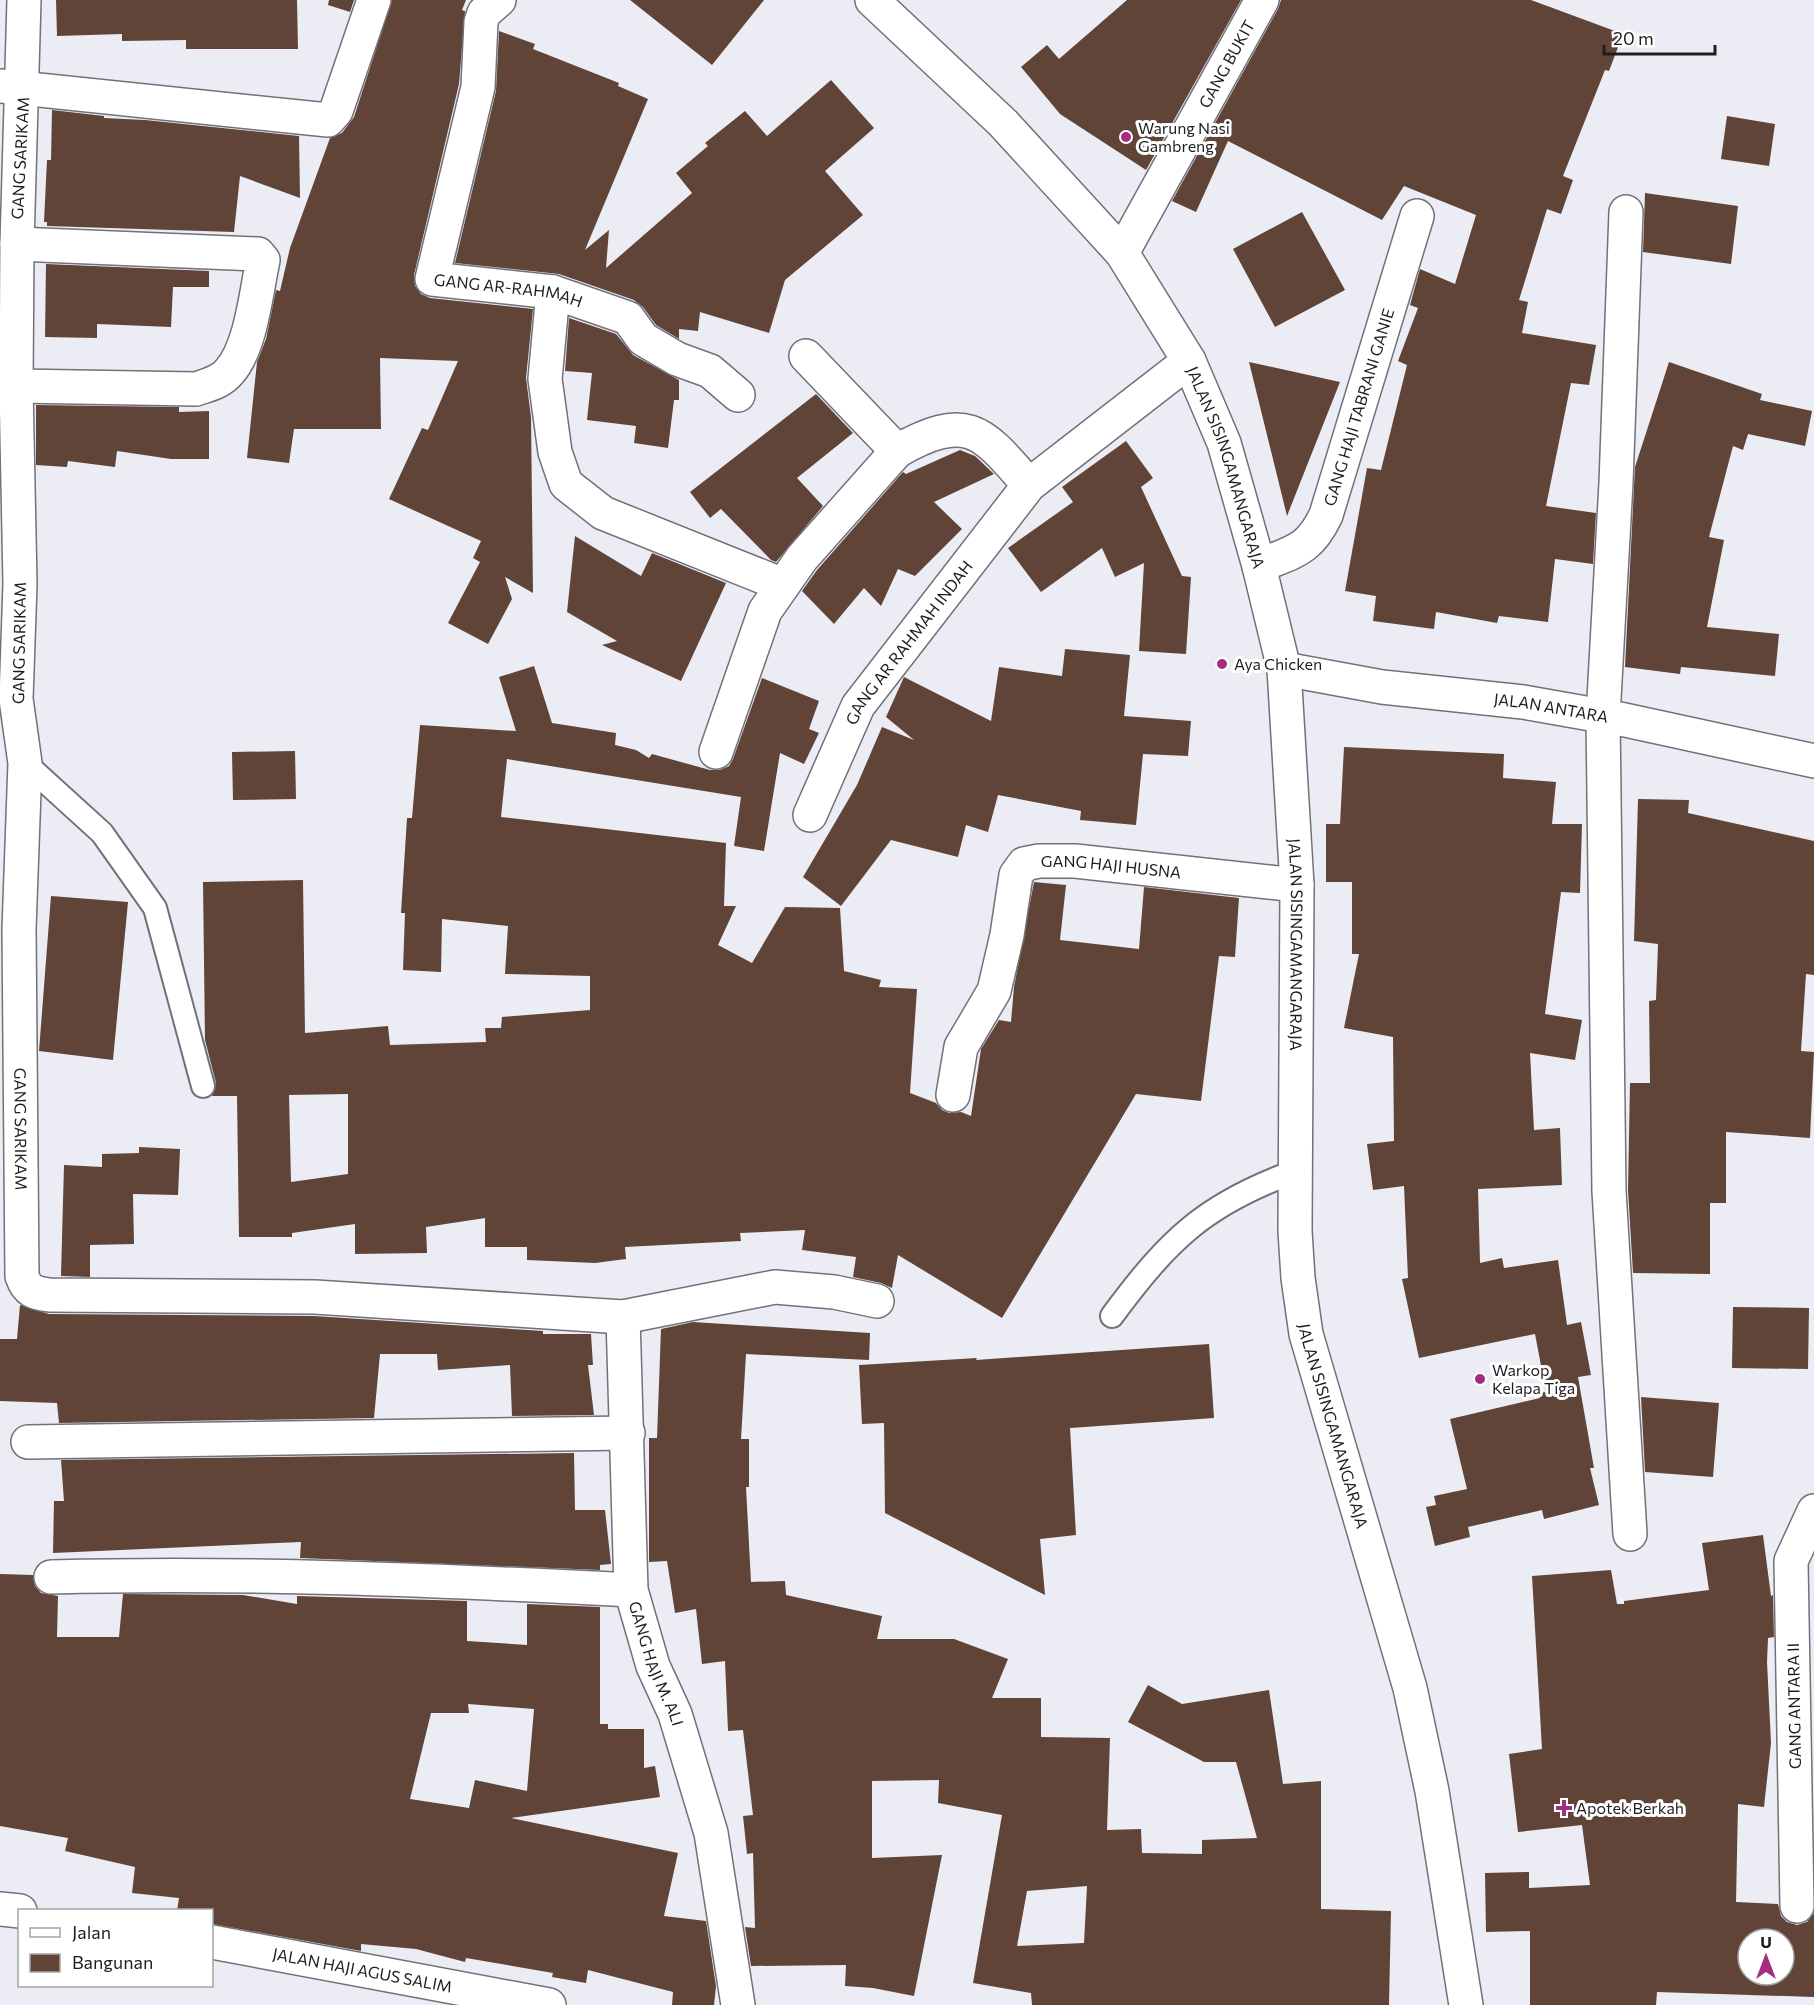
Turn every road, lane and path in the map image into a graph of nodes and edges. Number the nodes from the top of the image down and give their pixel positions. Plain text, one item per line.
1 (24, 0) edge
2 (374, 0) edge
3 (872, 0) edge
4 (1262, 0) edge
5 (491, 7) edge
6 (12, 87) edge
7 (1626, 212) dead end
8 (1417, 216) dead end
9 (17, 244) junction
10 (1122, 253) junction
11 (9, 278) edge
12 (553, 292) junction
13 (806, 357) dead end
14 (1189, 361) junction
15 (16, 386) junction
16 (738, 395) dead end
17 (897, 451) junction
18 (10, 474) edge
19 (1029, 485) junction
20 (1259, 566) junction
21 (783, 585) junction
22 (1284, 669) junction
23 (8, 698) edge
24 (1603, 717) junction
25 (716, 752) dead end
26 (1814, 761) edge
27 (25, 763) junction
28 (810, 816) dead end
29 (1297, 885) junction
30 (10, 928) edge
31 (203, 1086) dead end
32 (953, 1095) dead end
33 (10, 1150) edge
34 (1296, 1172) junction
35 (877, 1301) dead end
36 (1112, 1316) dead end
37 (623, 1317) junction
38 (627, 1433) junction
39 (28, 1442) dead end
40 (1814, 1511) edge
41 (1630, 1534) dead end
42 (51, 1577) dead end
43 (631, 1590) junction
44 (1797, 1906) dead end
45 (0, 1909) edge
46 (18, 1911) edge
47 (213, 1942) edge
48 (549, 2005) edge
49 (738, 2005) edge
50 (1466, 2005) edge

1 - 6 street, GANG SARIKAM
2 - 6 street
3 - 10 street, JALAN SISINGAMANGARAJA
4 - 10 street, GANG BUKIT
5 - 12 street, GANG AR-RAHMAH
6 - 9 street, GANG SARIKAM
7 - 24 street
8 - 20 street, GANG HAJI TABRANI GANIE
9 - 11 street, GANG SARIKAM
9 - 15 street
10 - 14 street, JALAN SISINGAMANGARAJA
11 - 15 street, GANG SARIKAM
12 - 16 street, GANG AR-RAHMAH
12 - 21 street
13 - 17 street
14 - 19 street, GANG AR RAHMAH INDAH
14 - 20 street, JALAN SISINGAMANGARAJA
15 - 18 street, GANG SARIKAM
17 - 19 street
17 - 21 street
18 - 23 street, GANG SARIKAM
19 - 28 street, GANG AR RAHMAH INDAH
20 - 22 street, JALAN SISINGAMANGARAJA
21 - 25 street
22 - 24 street, JALAN ANTARA
22 - 29 street, JALAN SISINGAMANGARAJA
23 - 27 street, GANG SARIKAM
24 - 26 street, JALAN ANTARA
24 - 41 street
27 - 30 street, GANG SARIKAM
27 - 31 lane
29 - 32 street, GANG HAJI HUSNA
29 - 34 street, JALAN SISINGAMANGARAJA
30 - 33 street, GANG SARIKAM
33 - 37 street, GANG SARIKAM
34 - 36 lane
34 - 50 street, JALAN SISINGAMANGARAJA
35 - 37 street
37 - 38 street, GANG HAJI M. ALI
38 - 39 street
38 - 43 street, GANG HAJI M. ALI
40 - 44 street, GANG ANTARA II
42 - 43 street
43 - 49 street, GANG HAJI M. ALI
45 - 46 street
47 - 48 street, JALAN HAJI AGUS SALIM

